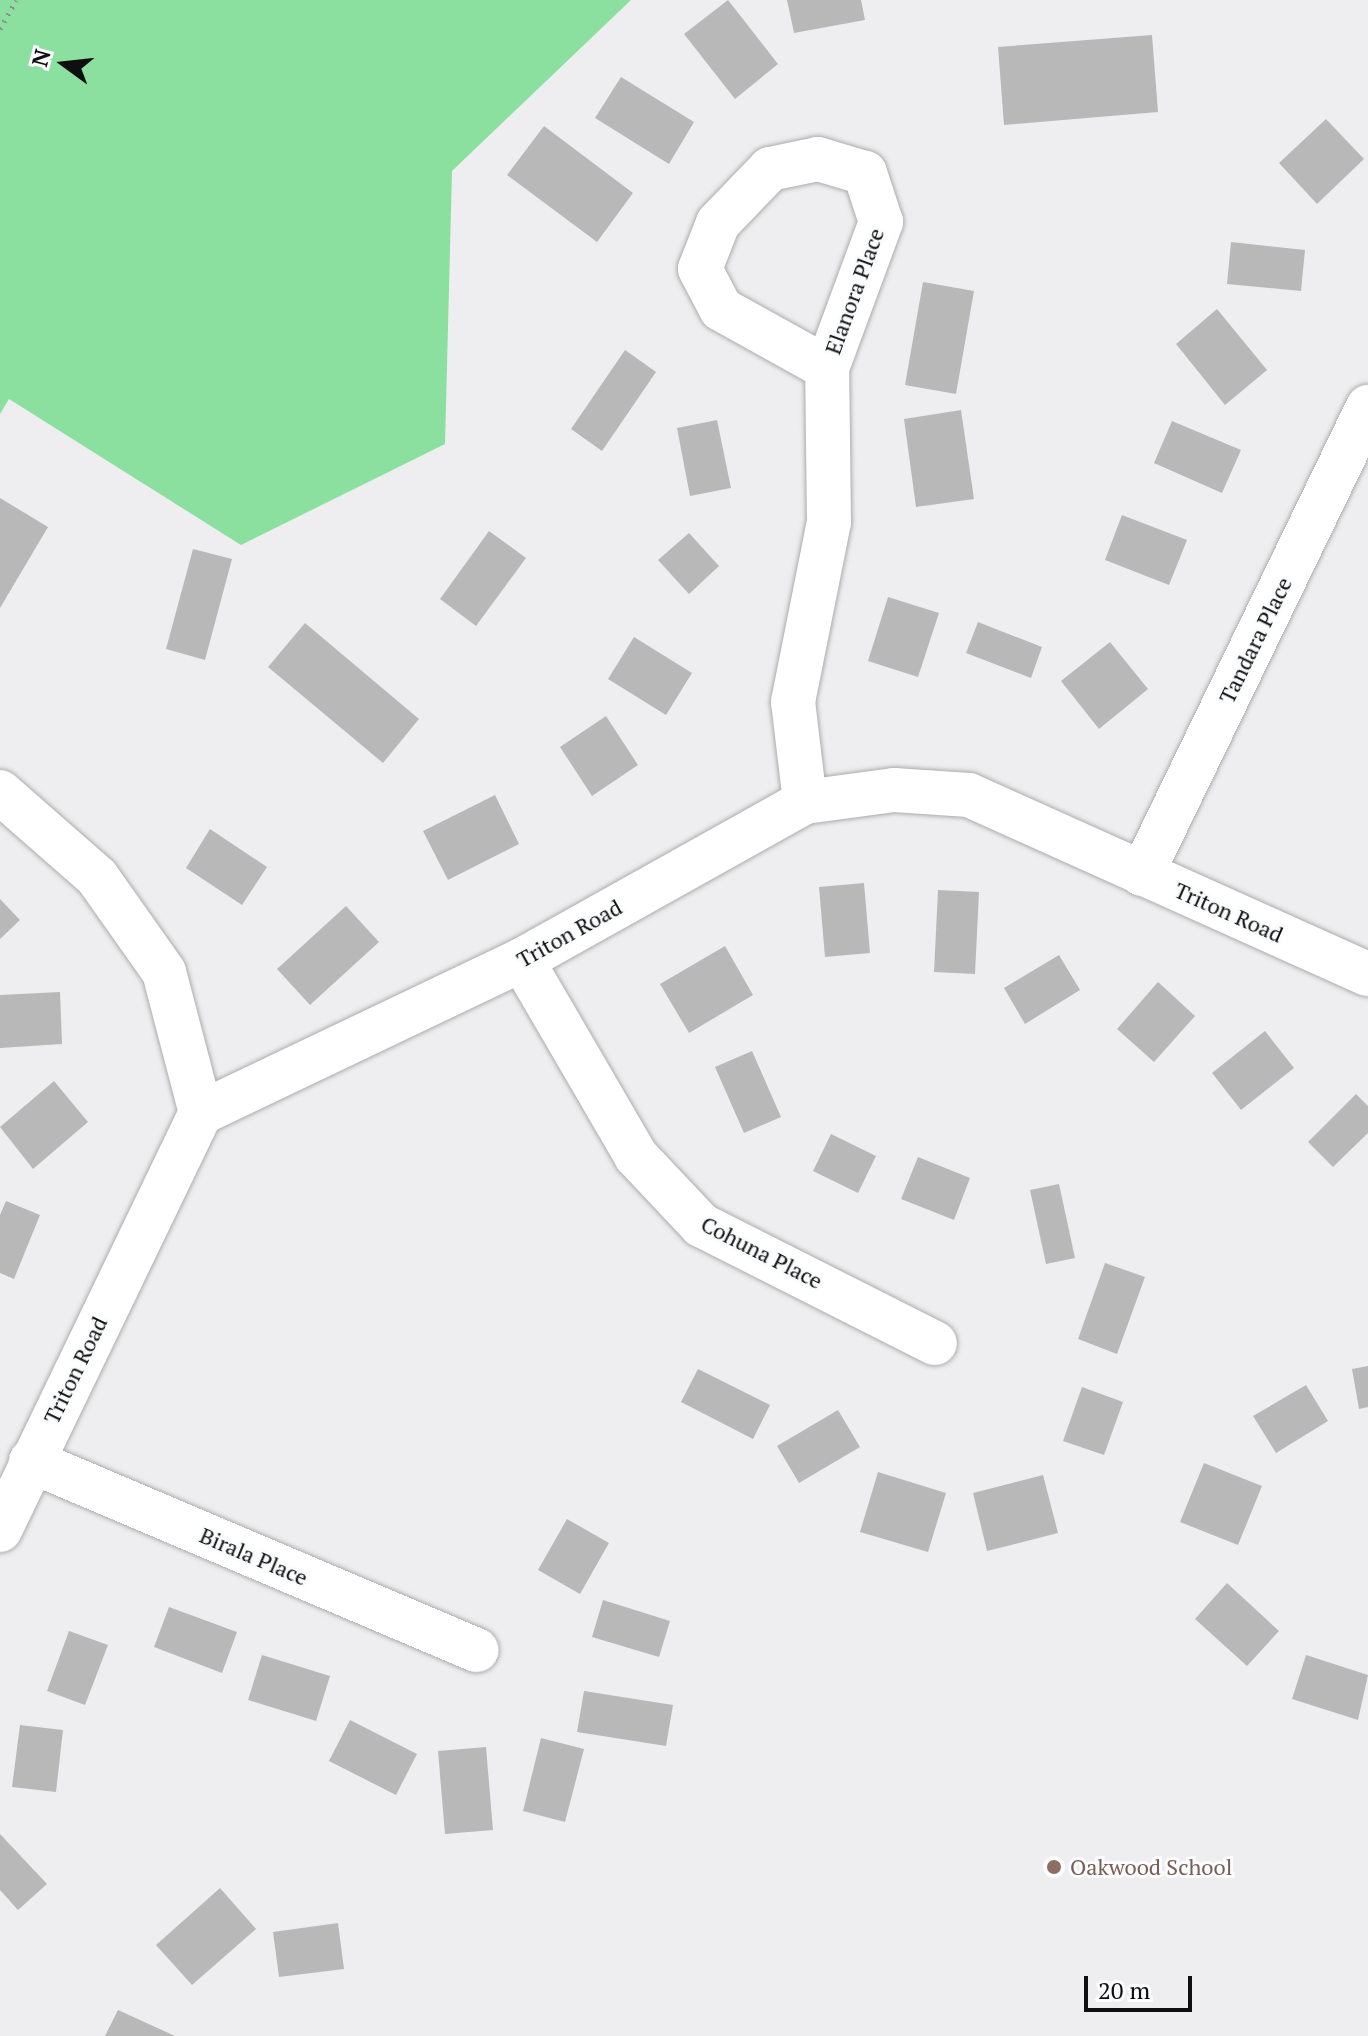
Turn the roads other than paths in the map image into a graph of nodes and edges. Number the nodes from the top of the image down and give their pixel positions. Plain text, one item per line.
1 (827, 368) junction
2 (1368, 407) edge
3 (0, 792) edge
4 (805, 802) junction
5 (1142, 874) junction
6 (522, 960) junction
7 (1368, 974) edge
8 (201, 1113) junction
9 (935, 1343) dead end
10 (31, 1461) junction
11 (0, 1530) edge
12 (477, 1650) dead end

1 - 1 street, Elanora Place
1 - 4 street, Elanora Place
2 - 5 street, Tandara Place
3 - 8 street
4 - 5 street, Triton Road
4 - 6 street, Triton Road
5 - 7 street, Triton Road
6 - 8 street, Triton Road
6 - 9 street, Cohuna Place
8 - 10 street, Triton Road
10 - 11 street, Triton Road
10 - 12 street, Birala Place

